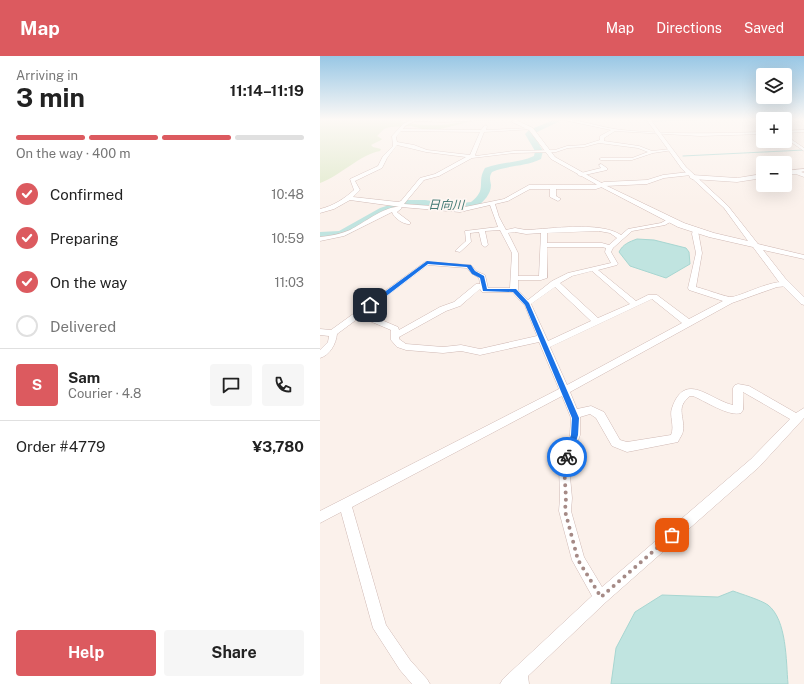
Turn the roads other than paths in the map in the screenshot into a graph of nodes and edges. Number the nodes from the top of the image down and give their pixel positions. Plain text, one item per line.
1 (394, 148) edge
2 (418, 148) edge
3 (474, 148) edge
4 (542, 148) edge
5 (563, 148) edge
6 (642, 148) edge
7 (671, 150) joint
8 (544, 152) junction
9 (652, 152) junction
10 (470, 157) junction
11 (804, 170) edge
12 (792, 172) edge
13 (796, 172) junction
14 (580, 174) junction
15 (804, 175) edge
16 (691, 176) junction
17 (756, 178) edge
18 (600, 185) junction
19 (553, 187) junction
20 (349, 198) junction
21 (558, 199) dead end
22 (492, 204) junction
23 (400, 206) junction
24 (320, 211) edge
25 (670, 220) junction
26 (408, 223) dead end
27 (482, 230) junction
28 (503, 230) junction
29 (544, 231) junction
30 (695, 231) junction
31 (621, 238) junction
32 (320, 239) edge
33 (485, 245) dead end
34 (544, 245) junction
35 (756, 246) junction
36 (610, 247) junction
37 (458, 250) dead end
38 (804, 257) edge
39 (593, 269) junction
40 (514, 278) junction
41 (555, 283) junction
42 (785, 284) junction
43 (484, 287) junction
44 (514, 290) junction
45 (729, 301) junction
46 (804, 302) edge
47 (527, 304) junction
48 (635, 304) junction
49 (359, 314) junction
50 (597, 322) junction
51 (688, 323) junction
52 (320, 332) edge
53 (333, 333) junction
54 (395, 336) junction
55 (543, 342) junction
56 (320, 355) edge
57 (564, 391) junction
58 (574, 414) junction
59 (800, 414) edge
60 (345, 504) junction
61 (320, 517) edge
62 (601, 597) junction
63 (520, 679) edge
64 (422, 684) edge
65 (508, 684) edge

1 - 20 street
2 - 10 street
3 - 10 street
4 - 8 street
5 - 8 street
6 - 9 street
7 - 9 street
7 - 16 street
8 - 10 street
8 - 14 street
9 - 14 street
10 - 23 street
11 - 13 street
12 - 13 street
13 - 15 street
14 - 18 street
16 - 17 street
16 - 18 street
16 - 35 street
18 - 19 street
18 - 25 street
19 - 21 street
19 - 22 street
20 - 23 street
20 - 24 street
22 - 23 street
22 - 28 street
23 - 26 street
23 - 32 street
25 - 30 street
25 - 31 street
27 - 28 street
27 - 33 street
27 - 37 street
28 - 29 street
28 - 40 street
29 - 31 street
29 - 34 street
30 - 35 street
30 - 45 street
31 - 36 street
34 - 36 street
34 - 40 street
35 - 38 street
35 - 42 street
36 - 39 street
39 - 41 street
39 - 48 street
40 - 44 street
41 - 47 street
41 - 50 street
42 - 45 street
42 - 46 street
43 - 44 street
43 - 49 street
43 - 54 street
44 - 47 street
45 - 51 street
47 - 55 street
48 - 50 street
48 - 51 street
49 - 53 street
49 - 54 street
50 - 55 street
51 - 57 street
52 - 53 street
53 - 56 street
54 - 55 street
55 - 57 street
57 - 58 street
57 - 60 street
58 - 59 street
58 - 62 street
59 - 62 street
60 - 61 street
60 - 64 street
62 - 63 street
63 - 65 street

